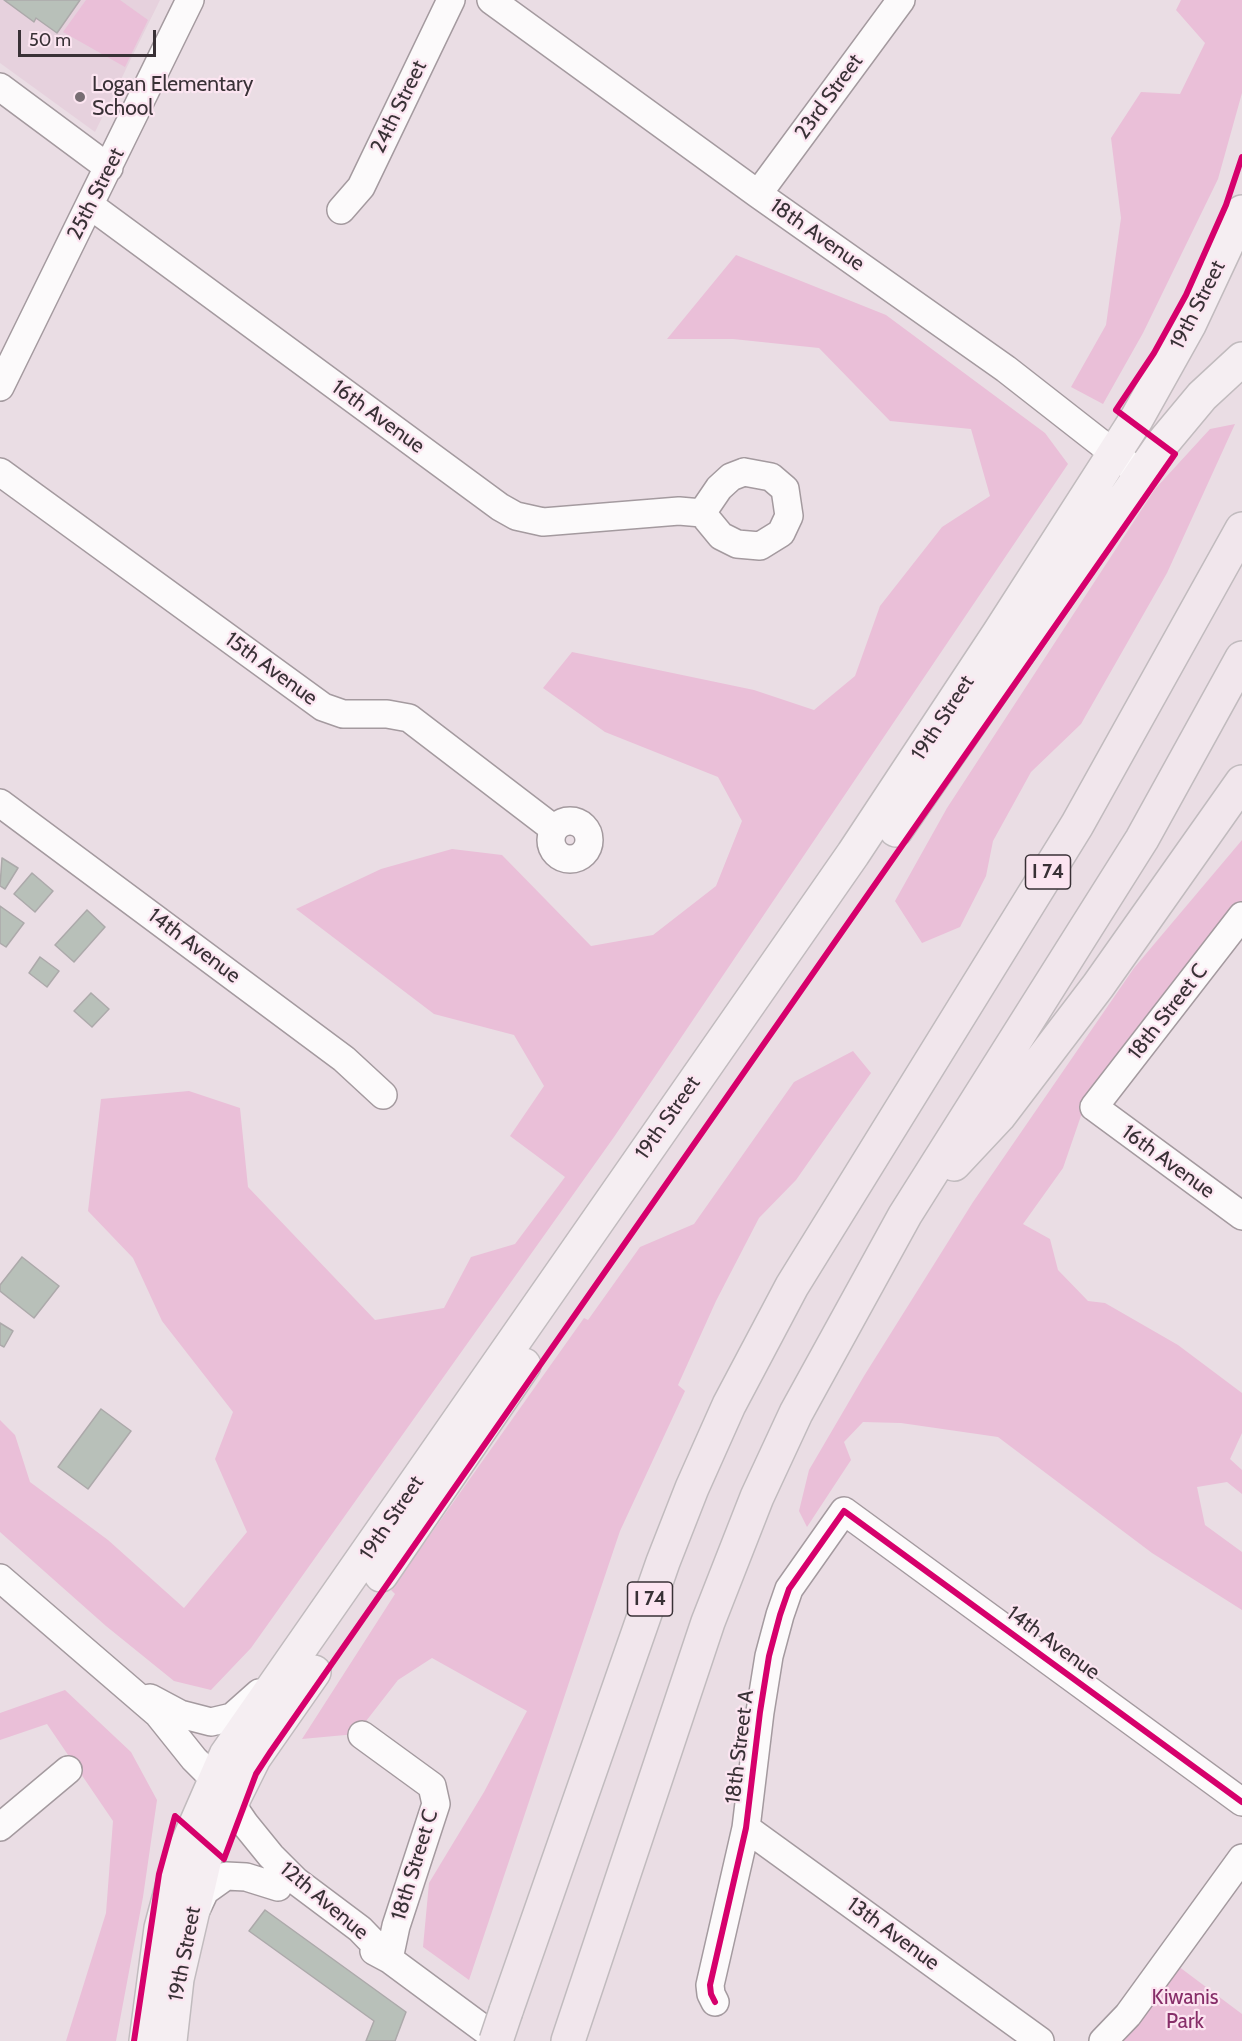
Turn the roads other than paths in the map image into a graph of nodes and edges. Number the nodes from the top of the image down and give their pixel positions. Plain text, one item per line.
1 (190, 0) edge
2 (451, 0) edge
3 (491, 0) edge
4 (901, 0) edge
5 (0, 87) edge
6 (109, 168) junction
7 (758, 194) junction
8 (90, 206) junction
9 (340, 210) dead end
10 (1242, 212) edge
11 (1242, 359) edge
12 (0, 387) edge
13 (1115, 453) junction
14 (0, 472) edge
15 (1140, 474) junction
16 (702, 513) dead end
17 (1242, 529) edge
18 (1242, 658) edge
19 (1242, 782) edge
20 (0, 803) edge
21 (554, 829) dead end
22 (1242, 916) edge
23 (383, 1095) dead end
24 (1094, 1107) joint
25 (905, 1215) junction
26 (1242, 1216) edge
27 (844, 1511) joint
28 (0, 1578) edge
29 (298, 1655) junction
30 (135, 1691) junction
31 (362, 1736) dead end
32 (68, 1770) dead end
33 (214, 1792) junction
34 (1242, 1802) edge
35 (0, 1827) edge
36 (746, 1828) junction
37 (1242, 1858) edge
38 (278, 1887) junction
39 (190, 1922) junction
40 (389, 1959) junction
41 (715, 2002) dead end
42 (501, 2031) edge
43 (146, 2041) edge
44 (170, 2041) edge
45 (568, 2041) edge
46 (1040, 2041) edge
47 (1103, 2041) edge

1 - 6 street, 25th Street
2 - 9 street, 24th Street
3 - 7 street, 18th Avenue
4 - 7 street, 23rd Street
5 - 6 street
6 - 8 street, 25th Street
7 - 13 street, 18th Avenue
8 - 12 street, 25th Street
8 - 16 street, 16th Avenue
10 - 13 main road, 19th Street
11 - 15 main road, 19th Street
13 - 15 street, 18th Avenue
13 - 29 main road, 19th Street
14 - 21 street, 15th Avenue
15 - 33 main road, 19th Street
17 - 42 highway, I 74
18 - 25 highway
19 - 25 highway
20 - 23 street, 14th Avenue
22 - 24 street, 18th Street C
24 - 26 street, 16th Avenue
25 - 45 highway
27 - 34 street, 14th Avenue
27 - 36 street, 18th Street A
28 - 30 street, 12th Avenue
29 - 30 street
29 - 33 main road, 19th Street
30 - 33 street, 12th Avenue
31 - 40 street, 18th Street C
32 - 35 street
33 - 38 street, 12th Avenue
33 - 39 main road, 19th Street
33 - 40 street, 12th Avenue
33 - 43 main road, 19th Street
36 - 41 street, 18th Street A
36 - 46 street, 13th Avenue
37 - 47 street
38 - 39 street
38 - 40 street, 12th Avenue
39 - 44 main road, 19th Street
40 - 42 street, 12th Avenue

